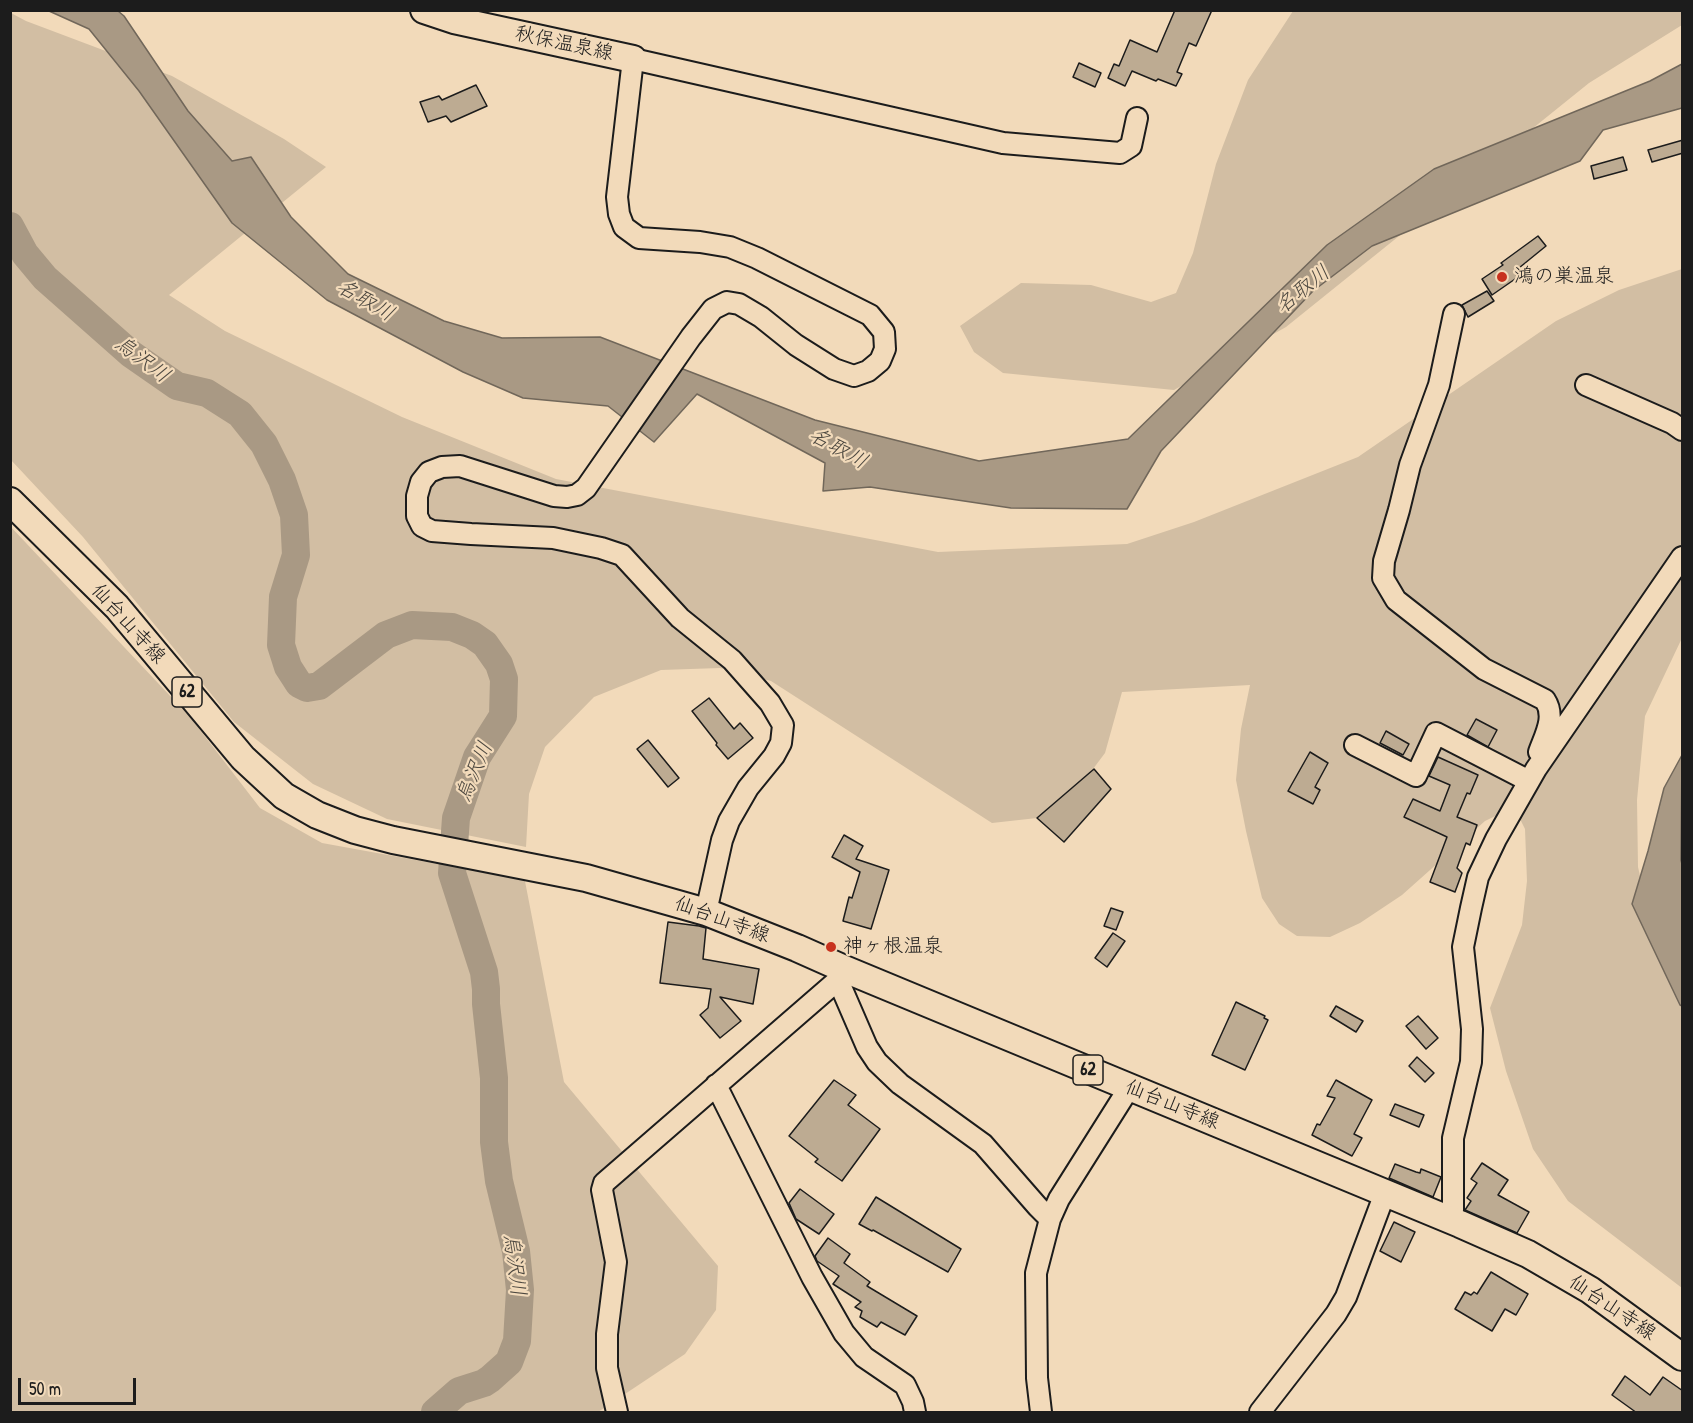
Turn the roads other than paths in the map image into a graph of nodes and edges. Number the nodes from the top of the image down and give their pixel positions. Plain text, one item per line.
1 (424, 10) edge
2 (633, 59) junction
3 (1137, 118) dead end
4 (1454, 314) dead end
5 (1586, 385) dead end
6 (1683, 430) edge
7 (10, 501) edge
8 (1683, 557) edge
9 (1355, 745) dead end
10 (1533, 775) junction
11 (706, 912) junction
12 (840, 974) junction
13 (716, 1085) junction
14 (1129, 1088) junction
15 (1385, 1193) junction
16 (1050, 1218) junction
17 (1448, 1219) junction
18 (1683, 1357) edge
19 (617, 1413) edge
20 (915, 1413) edge
21 (1041, 1413) edge
22 (1260, 1413) edge

1 - 2 main road, 秋保温泉線
2 - 3 street
2 - 11 street
4 - 10 street
5 - 6 street
7 - 11 main road, 仙台山寺線 / 62
8 - 10 street
9 - 10 street
10 - 17 street
11 - 12 main road, 仙台山寺線 / 62
12 - 13 street
12 - 14 main road, 仙台山寺線 / 62
12 - 16 street
13 - 19 street
13 - 20 street
14 - 15 main road, 仙台山寺線 / 62
14 - 16 street
15 - 17 main road, 仙台山寺線 / 62
15 - 22 street
16 - 21 street
17 - 18 main road, 仙台山寺線 / 62

